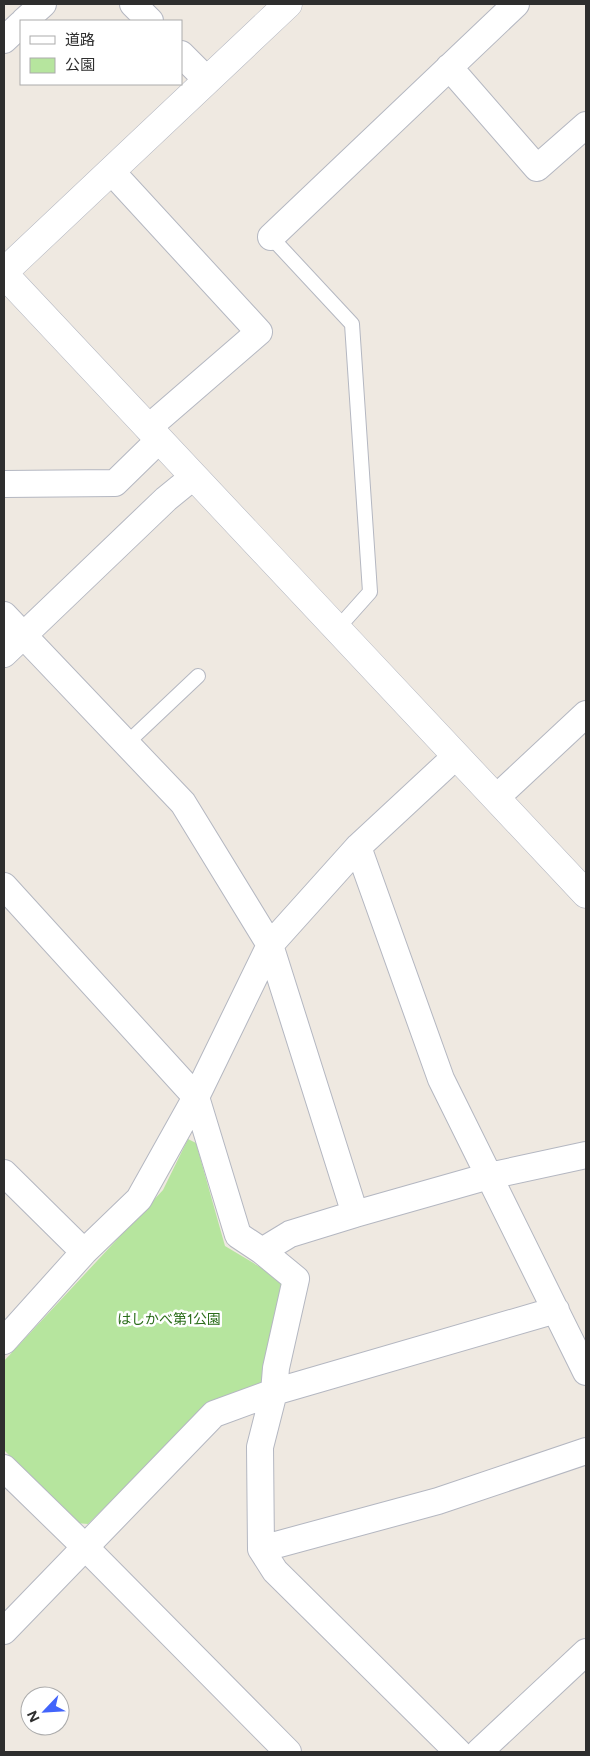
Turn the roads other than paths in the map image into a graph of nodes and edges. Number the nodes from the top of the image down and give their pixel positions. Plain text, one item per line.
1 (43, 4) edge
2 (133, 4) edge
3 (288, 4) edge
4 (510, 6) edge
5 (25, 20) edge
6 (149, 20) edge
7 (20, 25) edge
8 (4, 40) edge
9 (182, 55) edge
10 (449, 67) junction
11 (207, 80) junction
12 (586, 125) edge
13 (111, 171) junction
14 (271, 237) joint
15 (4, 273) edge
16 (154, 434) junction
17 (194, 476) junction
18 (4, 484) edge
19 (4, 615) edge
20 (337, 629) junction
21 (23, 636) junction
22 (4, 654) edge
23 (198, 676) dead end
24 (586, 714) edge
25 (126, 744) junction
26 (456, 756) junction
27 (496, 798) junction
28 (358, 848) junction
29 (4, 886) edge
30 (586, 894) edge
31 (270, 945) junction
32 (196, 1097) junction
33 (586, 1155) edge
34 (4, 1173) edge
35 (489, 1176) junction
36 (355, 1214) junction
37 (262, 1251) junction
38 (84, 1252) junction
39 (556, 1310) junction
40 (4, 1341) edge
41 (586, 1372) edge
42 (274, 1392) junction
43 (586, 1451) edge
44 (4, 1468) edge
45 (86, 1547) junction
46 (261, 1549) junction
47 (4, 1631) edge
48 (586, 1652) edge
49 (288, 1752) edge
50 (458, 1752) edge
51 (479, 1752) edge

1 - 5 street
2 - 6 street
3 - 11 street
4 - 10 street
7 - 8 street
9 - 11 street
10 - 12 street
10 - 14 street
11 - 13 street
13 - 15 street
13 - 16 street
14 - 20 lane
15 - 16 street
16 - 17 street
16 - 18 street
17 - 20 street
17 - 21 street
19 - 21 street
20 - 26 street
21 - 22 street
21 - 25 street
23 - 25 lane
24 - 27 street
25 - 31 street
26 - 27 street
26 - 28 street
27 - 30 street
28 - 31 street
28 - 35 street
29 - 32 street
31 - 32 street
31 - 36 street
32 - 37 street
32 - 38 street
33 - 35 street
34 - 38 street
35 - 36 street
35 - 39 street
36 - 37 street
37 - 42 street
38 - 40 street
39 - 41 street
39 - 42 street
42 - 45 street
42 - 46 street
43 - 46 street
44 - 45 street
45 - 47 street
45 - 49 street
46 - 50 street
48 - 51 street

